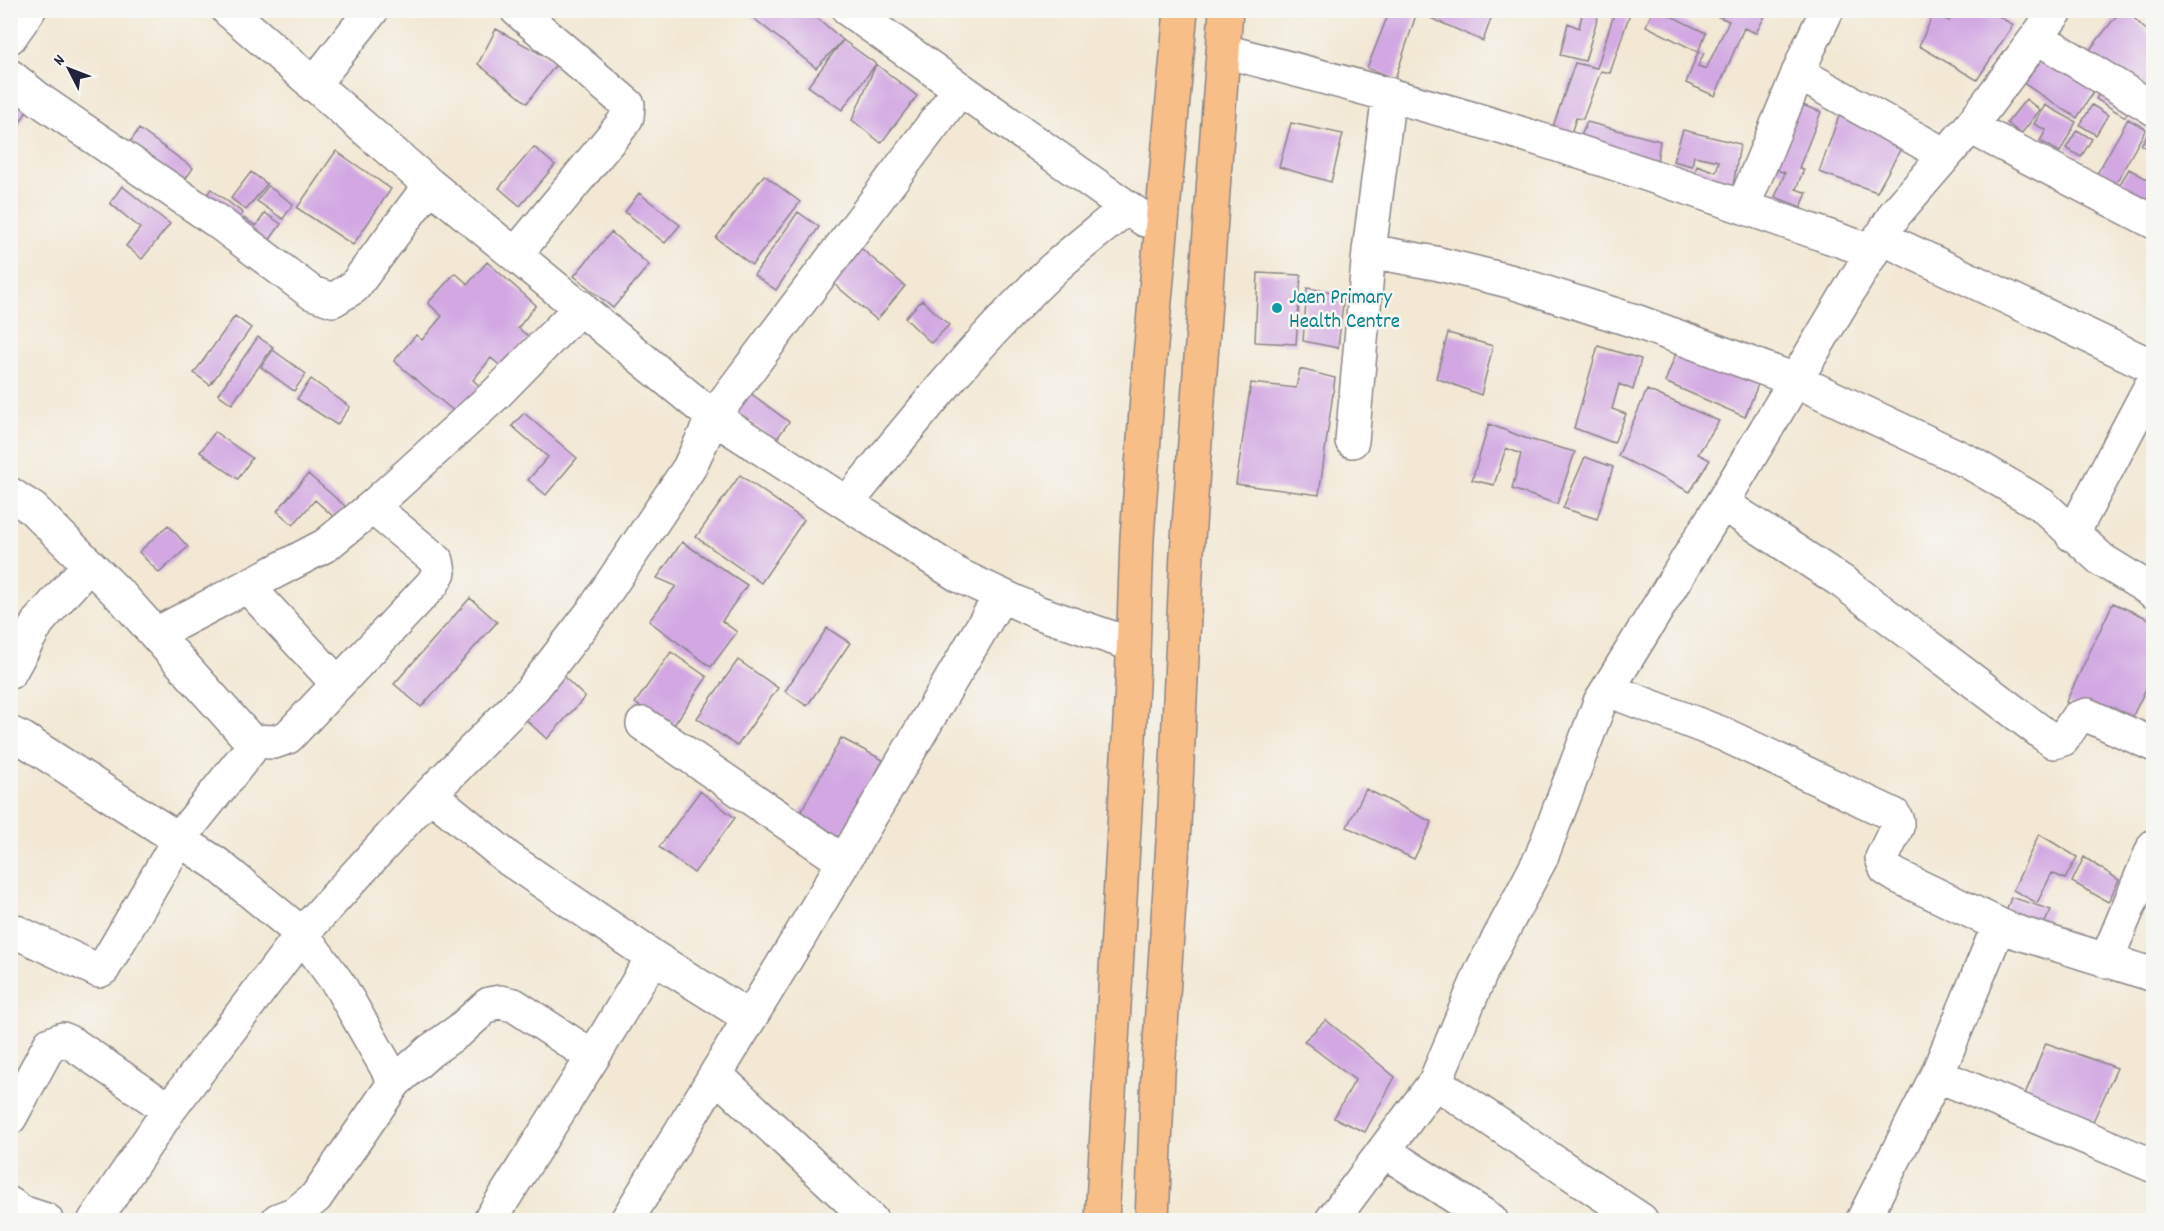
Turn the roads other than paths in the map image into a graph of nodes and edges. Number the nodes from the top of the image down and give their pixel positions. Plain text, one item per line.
1 (29, 10) edge
2 (228, 10) edge
3 (372, 10) edge
4 (517, 10) edge
5 (849, 10) edge
6 (1181, 10) edge
7 (1226, 10) edge
8 (1827, 10) edge
9 (2042, 20) edge
10 (10, 37) edge
11 (1224, 51) junction
12 (1798, 73) junction
13 (10, 76) edge
14 (312, 85) junction
15 (960, 89) junction
16 (1389, 94) junction
17 (2154, 109) edge
18 (1970, 127) junction
19 (1945, 155) junction
20 (430, 185) junction
21 (1127, 207) junction
22 (1743, 207) junction
23 (2154, 222) edge
24 (1161, 232) junction
25 (1875, 244) junction
26 (1369, 251) junction
27 (516, 254) junction
28 (581, 307) junction
29 (2154, 367) edge
30 (1795, 380) junction
31 (2154, 380) edge
32 (713, 417) junction
33 (1352, 441) dead end
34 (10, 494) edge
35 (847, 503) junction
36 (1722, 503) junction
37 (372, 507) junction
38 (2072, 535) junction
39 (89, 565) junction
40 (248, 587) junction
41 (2154, 592) edge
42 (1001, 595) junction
43 (156, 634) junction
44 (1133, 645) junction
45 (10, 672) edge
46 (338, 684) junction
47 (1608, 690) junction
48 (643, 724) dead end
49 (10, 733) edge
50 (251, 741) junction
51 (2154, 745) edge
52 (430, 794) junction
53 (179, 838) junction
54 (2154, 846) edge
55 (844, 861) junction
56 (1999, 925) junction
57 (10, 929) edge
58 (302, 934) junction
59 (653, 957) junction
60 (2106, 961) junction
61 (2154, 975) edge
62 (750, 1018) junction
63 (593, 1057) junction
64 (716, 1075) junction
65 (1937, 1075) junction
66 (1435, 1082) junction
67 (395, 1083) junction
68 (169, 1110) junction
69 (10, 1118) edge
70 (1384, 1150) junction
71 (2154, 1166) edge
72 (10, 1204) edge
73 (45, 1221) edge
74 (95, 1221) edge
75 (278, 1221) edge
76 (490, 1221) edge
77 (627, 1221) edge
78 (871, 1221) edge
79 (1102, 1221) edge
80 (1152, 1221) edge
81 (1332, 1221) edge
82 (1491, 1221) edge
83 (1641, 1221) edge
84 (1863, 1221) edge

1 - 10 street
2 - 14 street
3 - 14 street
4 - 27 street
5 - 15 street
6 - 24 main road
7 - 11 main road
8 - 12 street
9 - 17 street
9 - 18 street
11 - 16 street
11 - 80 main road
12 - 19 street
12 - 22 street
13 - 20 street
14 - 20 street
15 - 21 street
15 - 32 street
16 - 22 street
16 - 26 street
18 - 19 street
18 - 23 street
19 - 25 street
20 - 27 street
21 - 24 street
21 - 35 street
22 - 25 street
24 - 44 main road
25 - 29 street
25 - 30 street
26 - 30 street
26 - 33 street
27 - 28 street
28 - 32 street
28 - 37 street
30 - 36 street
30 - 38 street
31 - 38 street
32 - 35 street
32 - 52 street
34 - 39 street
35 - 42 street
36 - 47 street
36 - 51 street
37 - 40 street
37 - 46 street
38 - 41 street
39 - 43 street
39 - 45 street
40 - 43 street
40 - 46 street
42 - 44 street
42 - 55 street
43 - 50 street
44 - 79 main road
46 - 50 street
47 - 56 street
47 - 66 street
48 - 55 street
49 - 53 street
50 - 53 street
52 - 58 street
52 - 59 street
53 - 57 street
53 - 58 street
54 - 60 street
55 - 62 street
56 - 60 street
56 - 65 street
58 - 67 street
58 - 68 street
59 - 62 street
59 - 63 street
60 - 61 street
62 - 64 street
63 - 67 street
63 - 76 street
64 - 77 street
64 - 78 street
65 - 71 street
65 - 84 street
66 - 70 street
66 - 83 street
67 - 75 street
68 - 69 street
68 - 74 street
70 - 81 street
70 - 82 street
72 - 73 street

